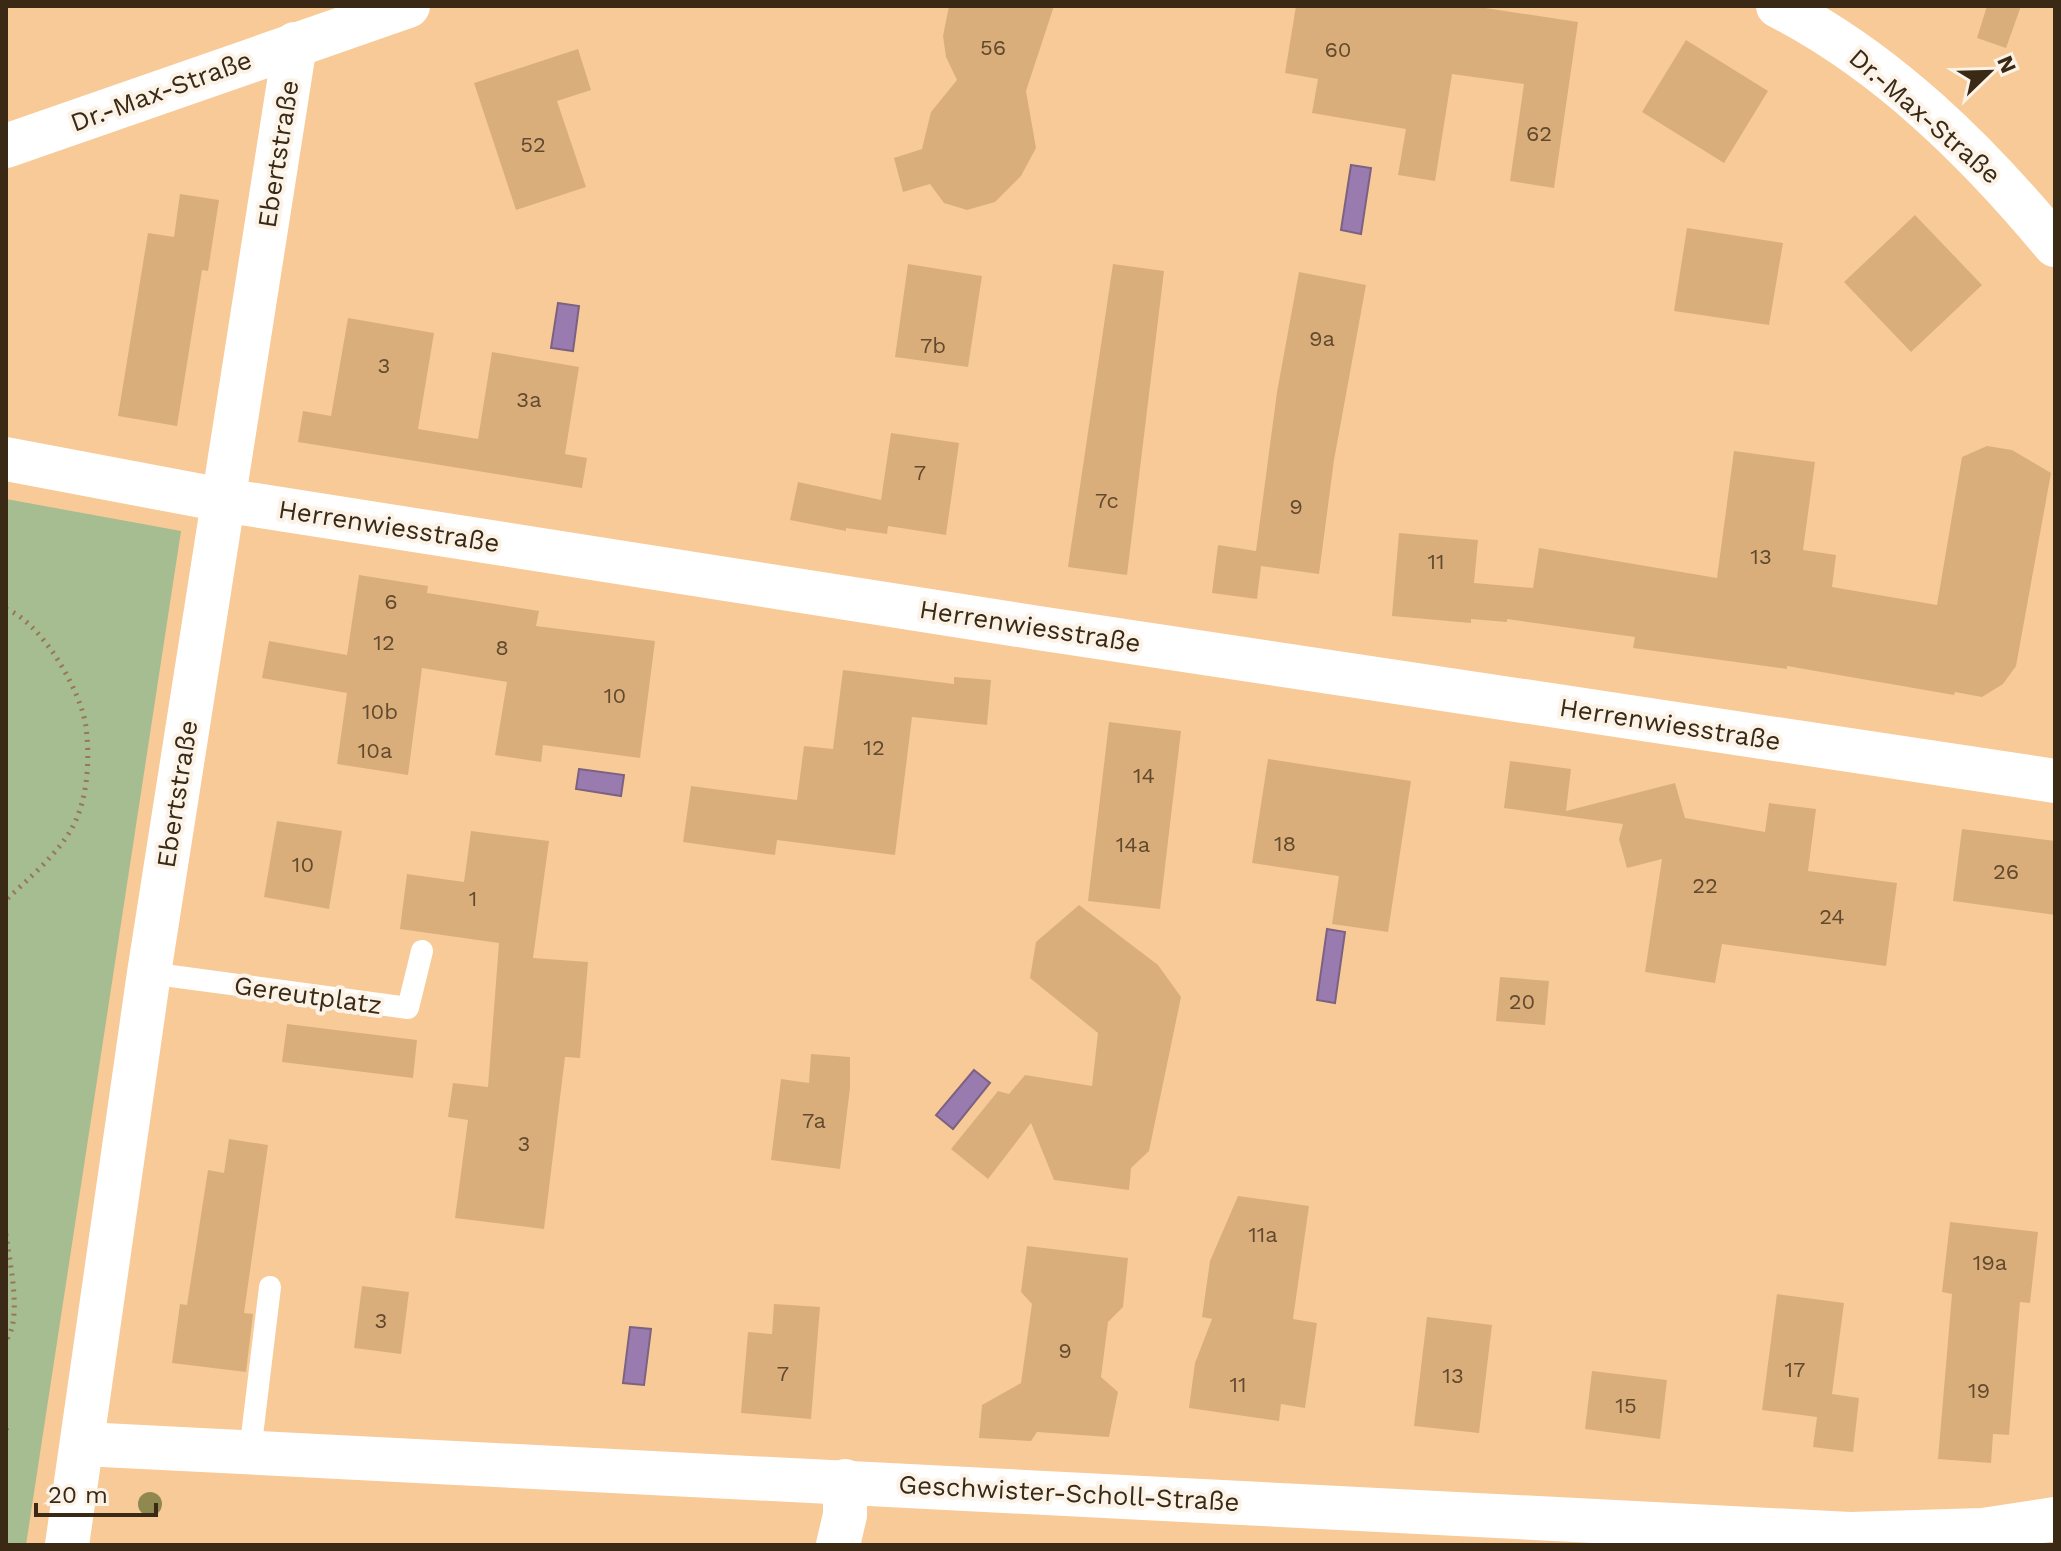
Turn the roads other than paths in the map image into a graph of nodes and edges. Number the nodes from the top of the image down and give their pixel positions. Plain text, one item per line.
1 (408, 6) edge
2 (1778, 6) edge
3 (295, 44) junction
4 (6, 146) edge
5 (2055, 245) edge
6 (6, 459) edge
7 (223, 500) junction
8 (2055, 781) edge
9 (422, 951) dead end
10 (149, 973) junction
11 (270, 1287) dead end
12 (83, 1444) junction
13 (250, 1452) junction
14 (845, 1481) junction
15 (2055, 1519) edge
16 (67, 1545) edge
17 (838, 1545) edge

1 - 3 street, Dr.-Max-Straße
2 - 5 street, Dr.-Max-Straße
3 - 4 street, Dr.-Max-Straße
3 - 7 street, Ebertstraße
6 - 7 street, Herrenwiesstraße
7 - 8 street, Herrenwiesstraße
7 - 10 street, Ebertstraße
9 - 10 lane, Gereutplatz
10 - 12 street, Ebertstraße
11 - 13 lane
12 - 13 street, Geschwister-Scholl-Straße
12 - 16 street, Ebertstraße
13 - 14 street, Geschwister-Scholl-Straße
14 - 15 street, Geschwister-Scholl-Straße
14 - 17 street

